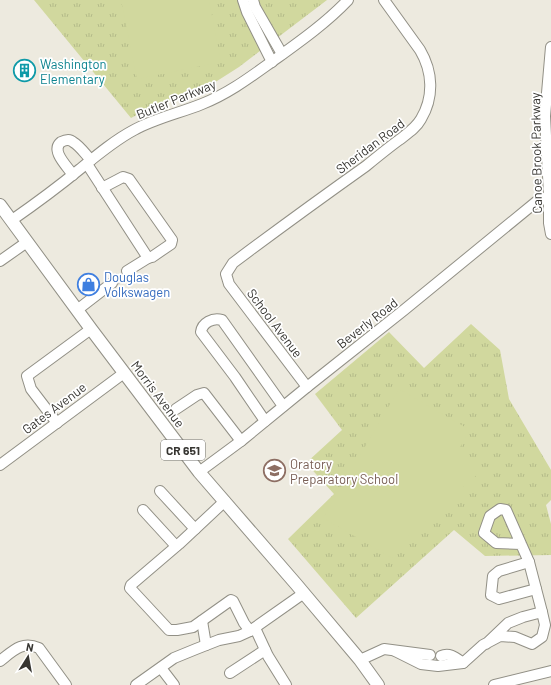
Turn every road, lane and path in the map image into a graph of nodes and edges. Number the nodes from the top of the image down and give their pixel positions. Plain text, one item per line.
1 (243, 0) edge
2 (253, 0) edge
3 (348, 0) edge
4 (384, 0) edge
5 (551, 47) edge
6 (282, 54) junction
7 (272, 62) junction
8 (89, 162) junction
9 (73, 174) junction
10 (102, 188) junction
11 (550, 195) edge
12 (0, 205) edge
13 (12, 220) junction
14 (551, 234) edge
15 (27, 242) junction
16 (2, 256) edge
17 (148, 258) junction
18 (127, 271) tunnel mouth
19 (226, 274) joint
20 (112, 283) tunnel mouth
21 (78, 310) junction
22 (91, 329) junction
23 (124, 372) junction
24 (307, 387) junction
25 (283, 406) junction
26 (176, 409) dead end
27 (265, 421) junction
28 (57, 423) junction
29 (241, 441) junction
30 (0, 465) edge
31 (199, 472) junction
32 (160, 491) dead end
33 (225, 501) junction
34 (143, 510) dead end
35 (195, 529) junction
36 (521, 544) dead end
37 (176, 546) junction
38 (529, 562) junction
39 (536, 589) junction
40 (304, 593) junction
41 (542, 612) junction
42 (202, 621) junction
43 (253, 629) junction
44 (486, 644) junction
45 (206, 645) junction
46 (265, 650) junction
47 (395, 650) junction
48 (430, 655) dead end
49 (442, 656) dead end
50 (360, 660) junction
51 (0, 661) edge
52 (463, 663) junction
53 (161, 668) junction
54 (551, 671) edge
55 (230, 673) dead end
56 (149, 681) edge
57 (66, 685) edge
58 (136, 685) edge
59 (174, 685) edge
60 (286, 685) edge
61 (378, 685) edge
62 (494, 685) edge

1 - 7 street
2 - 6 street
3 - 6 street, Butler Parkway
4 - 19 street, Sheridan Road
5 - 11 street, Canoe Brook Parkway
6 - 7 street, Butler Parkway
7 - 8 street, Butler Parkway
8 - 9 street, Butler Parkway
8 - 9 street
8 - 10 street
9 - 13 street, Butler Parkway
10 - 17 street
10 - 17 street
11 - 14 street, Canoe Brook Parkway
11 - 24 street, Beverly Road
12 - 13 main road, Morris Avenue / CR 651
13 - 15 main road, Morris Avenue / CR 651
15 - 16 street
15 - 21 main road, Morris Avenue / CR 651
17 - 18 street
19 - 24 street, School Avenue
20 - 21 street
21 - 22 main road, Morris Avenue / CR 651
22 - 23 main road, Morris Avenue / CR 651
22 - 28 street
23 - 28 street, Gates Avenue
23 - 31 main road, Morris Avenue / CR 651
24 - 25 street, Beverly Road
25 - 27 street, Beverly Road
25 - 27 street
26 - 29 street
27 - 29 street, Beverly Road
28 - 30 street, Gates Avenue
29 - 31 street, Beverly Road
31 - 33 main road, Morris Avenue / CR 651
32 - 35 street
33 - 35 street
33 - 40 main road, Morris Avenue / CR 651
34 - 37 street
35 - 37 street
36 - 38 street
37 - 42 street
38 - 39 street
38 - 39 street
39 - 41 street
40 - 43 street
40 - 50 main road, Morris Avenue / CR 651
41 - 44 street
41 - 44 street
42 - 43 street
42 - 45 street
43 - 45 street
43 - 46 street
44 - 52 street
45 - 53 street
46 - 55 street
46 - 60 street
47 - 48 street
47 - 50 street
47 - 52 street
49 - 52 street
50 - 61 main road, Morris Avenue / CR 651
51 - 57 street
53 - 56 street
53 - 59 street
54 - 62 street
56 - 58 street

